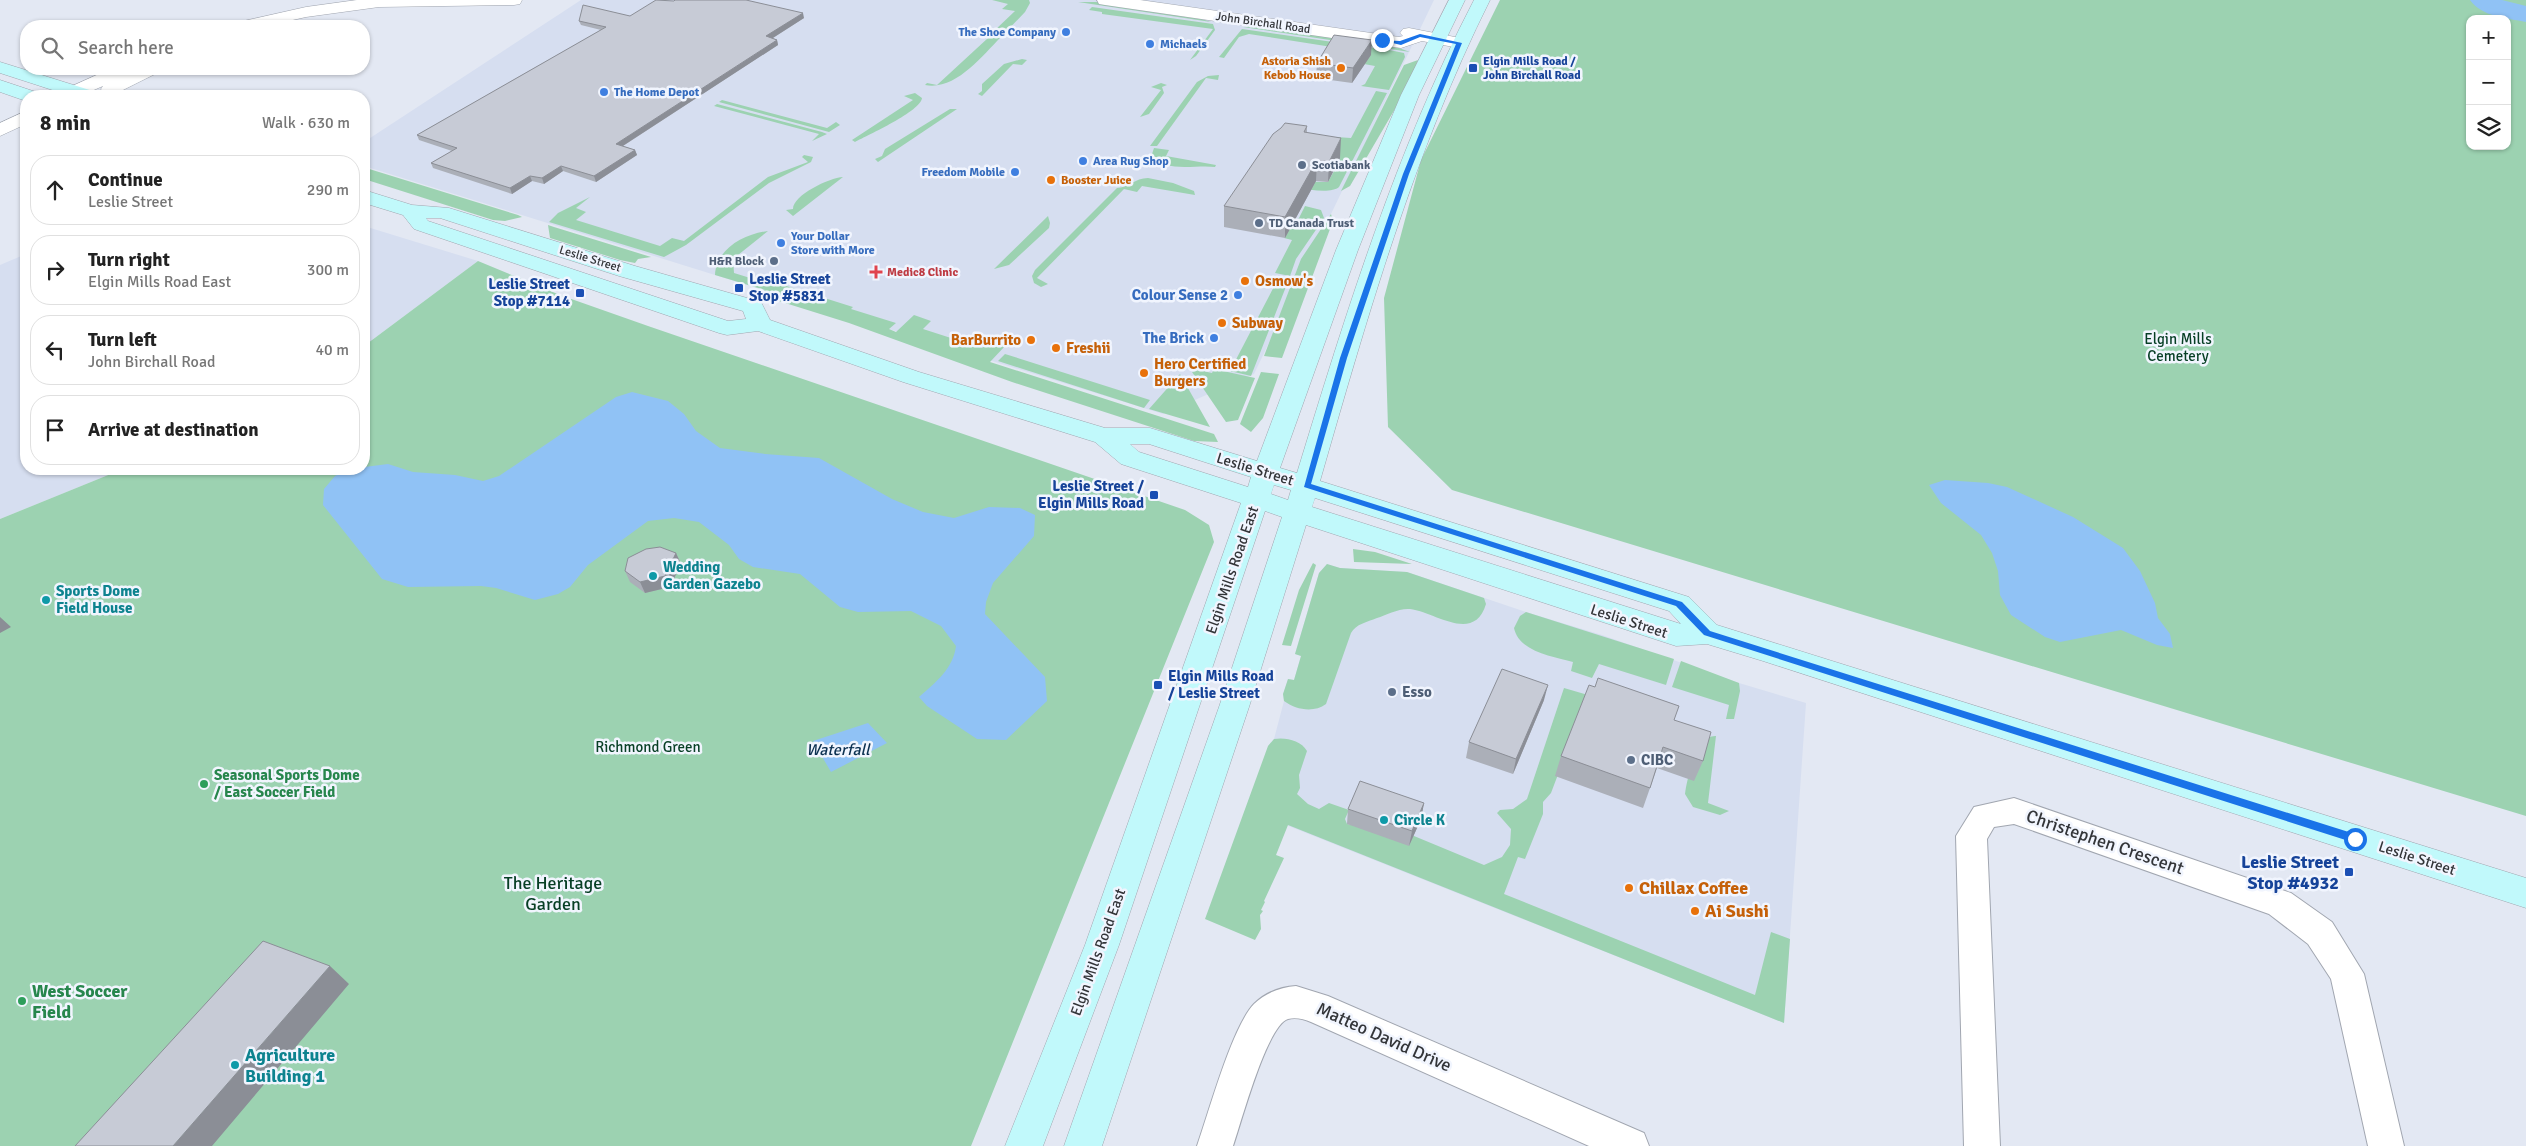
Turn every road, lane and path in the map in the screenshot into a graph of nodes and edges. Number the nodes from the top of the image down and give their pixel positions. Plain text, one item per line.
1 (438, 0) edge
2 (514, 0) edge
3 (1105, 0) edge
4 (1188, 0) edge
5 (1457, 0) edge
6 (1482, 0) edge
7 (271, 20) edge
8 (1428, 37) junction
9 (1459, 43) junction
10 (0, 67) edge
11 (20, 74) edge
12 (22, 75) edge
13 (113, 75) edge
14 (139, 75) edge
15 (0, 86) edge
16 (63, 90) edge
17 (86, 90) edge
18 (108, 90) edge
19 (20, 93) edge
20 (20, 120) edge
21 (0, 130) edge
22 (20, 132) edge
23 (0, 142) edge
24 (370, 198) edge
25 (1104, 436) junction
26 (1267, 471) junction
27 (1306, 485) junction
28 (1256, 499) junction
29 (1296, 513) junction
30 (1707, 633) junction
31 (2526, 893) edge
32 (1024, 1146) edge
33 (1083, 1146) edge
34 (1215, 1146) edge
35 (1631, 1146) edge
36 (1982, 1146) edge
37 (2386, 1146) edge

1 - 2 street
1 - 7 street
3 - 8 street, John Birchall Road
4 - 8 street, John Birchall Road
5 - 8 main road, Elgin Mills Road East
6 - 9 main road
8 - 9 street, John Birchall Road
8 - 26 main road, Elgin Mills Road East
9 - 27 main road
10 - 11 main road
12 - 16 main road
13 - 17 street
14 - 18 street
15 - 19 main road
20 - 21 street
22 - 23 street
24 - 25 main road, Leslie Street
25 - 26 main road, Leslie Street
25 - 28 main road, Leslie Street
26 - 27 main road, Leslie Street
26 - 28 main road, Elgin Mills Road East
27 - 29 main road
27 - 30 main road, Leslie Street
28 - 29 main road, Leslie Street
28 - 32 main road, Elgin Mills Road East
29 - 30 main road, Leslie Street
29 - 33 main road
30 - 31 main road, Leslie Street
34 - 35 street, Matteo David Drive
36 - 37 street, Christephen Crescent

